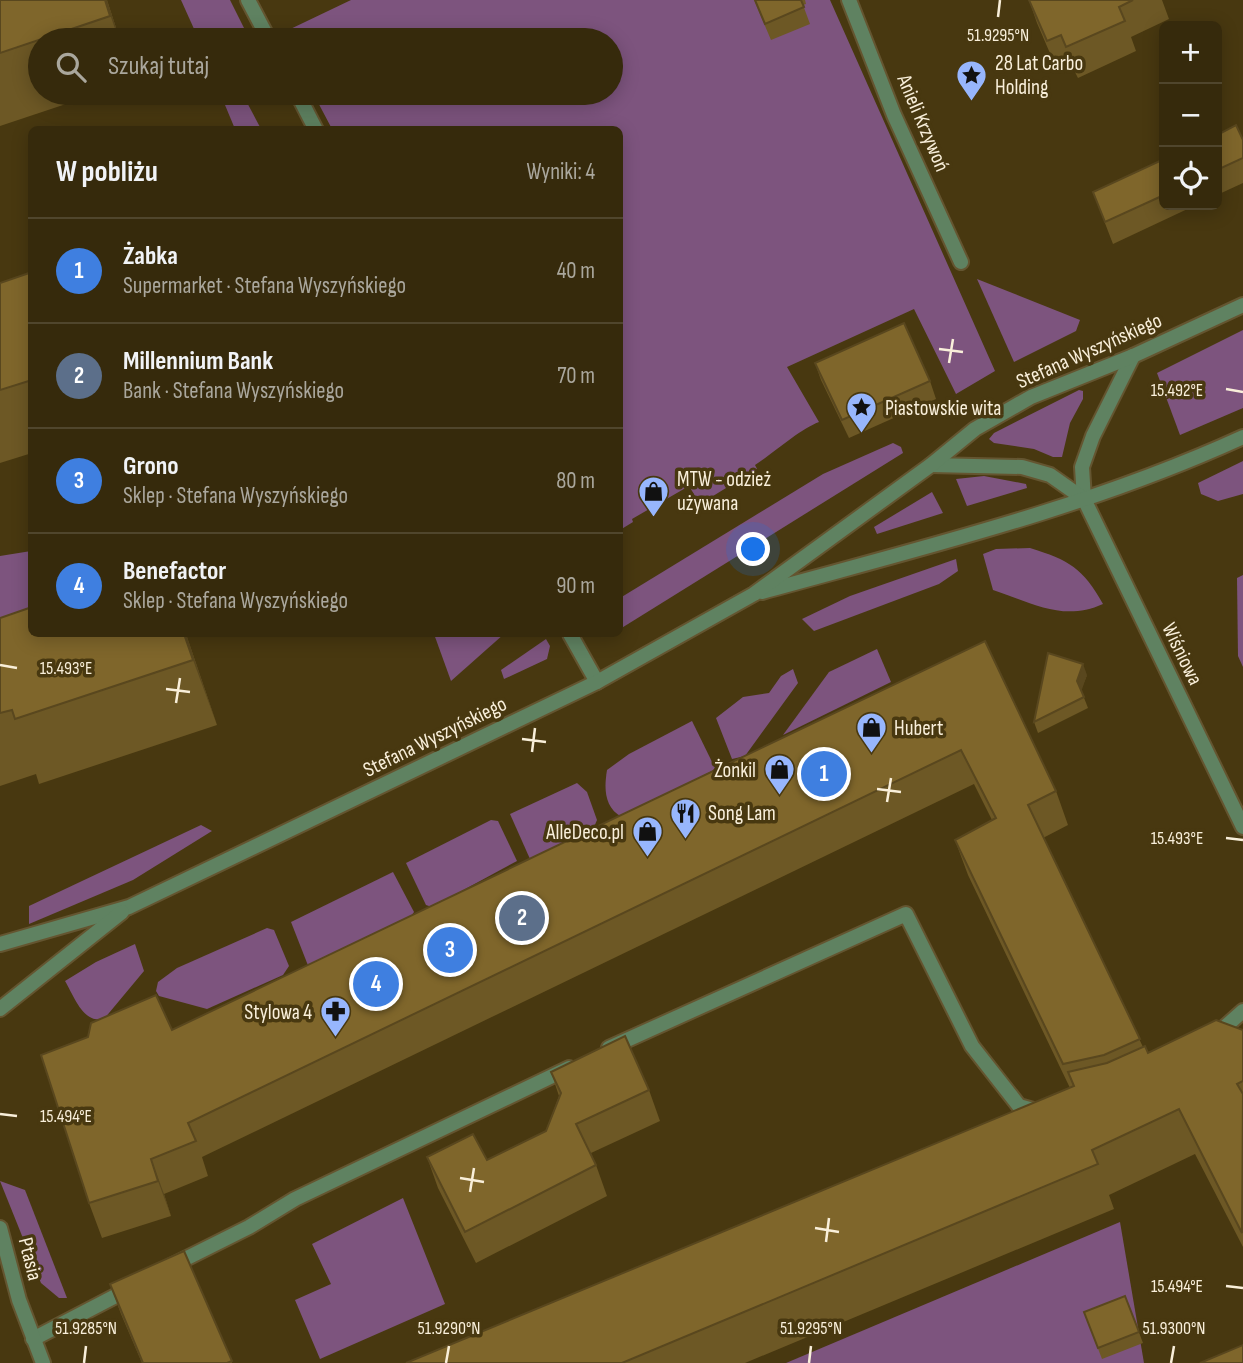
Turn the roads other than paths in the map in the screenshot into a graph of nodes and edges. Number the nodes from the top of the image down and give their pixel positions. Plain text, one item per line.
1 (248, 0) edge
2 (849, 0) edge
3 (263, 28) edge
4 (303, 105) edge
5 (314, 126) edge
6 (961, 262) dead end
7 (1243, 305) edge
8 (1133, 356) junction
9 (1243, 437) edge
10 (931, 466) junction
11 (1084, 499) junction
12 (754, 594) junction
13 (572, 637) edge
14 (597, 682) junction
15 (1243, 827) edge
16 (129, 907) junction
17 (0, 944) edge
18 (0, 1009) edge
19 (1243, 1011) edge
20 (1209, 1043) edge
21 (1050, 1114) edge
22 (0, 1228) edge
23 (163, 1270) edge
24 (0, 1271) edge
25 (139, 1284) edge
26 (19, 1300) junction
27 (33, 1339) junction
28 (43, 1363) edge

1 - 3 street
2 - 6 street, Anieli Krzywoń
4 - 5 street
7 - 8 street, Stefana Wyszyńskiego
8 - 10 street, Stefana Wyszyńskiego
8 - 11 street
9 - 11 street, Stefana Wyszyńskiego
10 - 11 street
10 - 12 street, Stefana Wyszyńskiego
11 - 12 street, Stefana Wyszyńskiego
11 - 15 street, Wiśniowa
12 - 14 street, Stefana Wyszyńskiego
13 - 14 street
14 - 16 street, Stefana Wyszyńskiego
16 - 17 street, Stefana Wyszyńskiego
16 - 18 street, Stefana Wyszyńskiego
19 - 20 street
21 - 23 street
22 - 26 street, Ptasia
24 - 26 street, Ptasia
25 - 27 street
26 - 27 street, Ptasia
27 - 28 street, Ptasia

